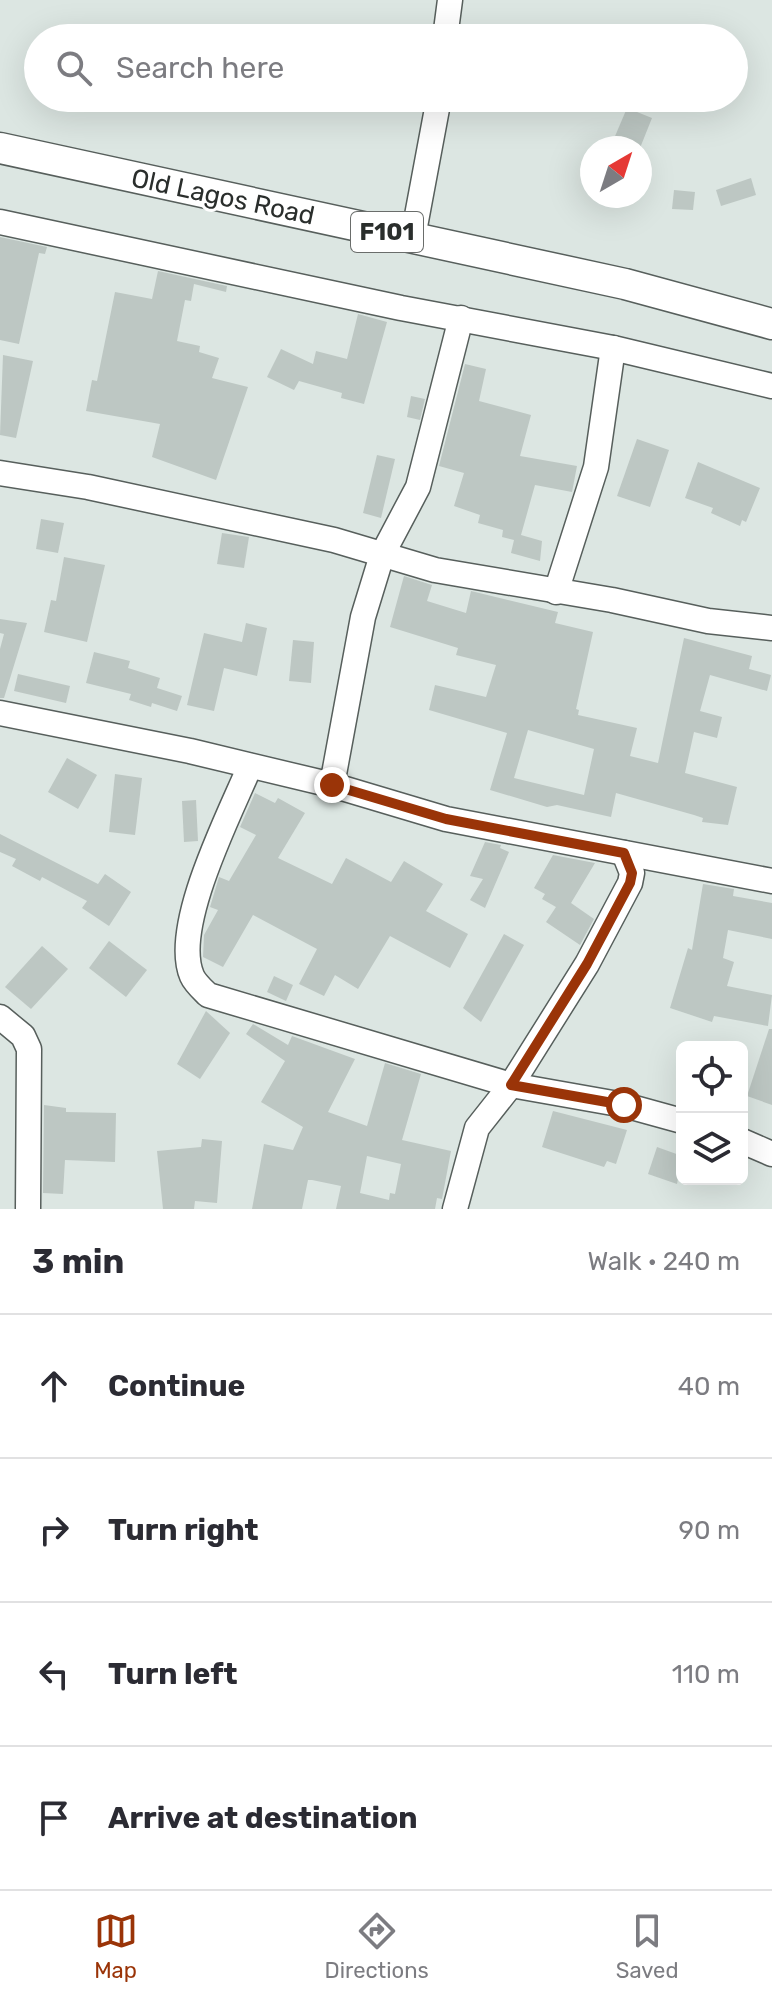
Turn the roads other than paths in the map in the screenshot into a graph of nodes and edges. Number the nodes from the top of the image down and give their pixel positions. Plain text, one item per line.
1 (450, 0) edge
2 (447, 24) edge
3 (436, 112) edge
4 (0, 148) edge
5 (0, 222) edge
6 (413, 237) junction
7 (461, 318) junction
8 (772, 324) edge
9 (613, 348) junction
10 (772, 386) edge
11 (0, 473) edge
12 (382, 555) junction
13 (556, 592) junction
14 (772, 628) edge
15 (0, 713) edge
16 (250, 766) junction
17 (332, 785) junction
18 (624, 853) junction
19 (772, 881) edge
20 (0, 1017) edge
21 (511, 1085) junction
22 (676, 1119) edge
23 (748, 1144) edge
24 (772, 1154) edge
25 (28, 1209) edge
26 (455, 1209) edge

1 - 2 street
3 - 6 street
4 - 6 main road, Old Lagos Road / F101
5 - 7 street
6 - 8 main road, Old Lagos Road / F101
7 - 9 street
7 - 12 street
9 - 10 street
9 - 13 street
11 - 12 street
12 - 13 street
12 - 17 street
13 - 14 street
15 - 16 street
16 - 17 street
16 - 21 street
17 - 18 street
18 - 19 street
18 - 21 street
20 - 25 street
21 - 22 street
21 - 26 street
23 - 24 street

